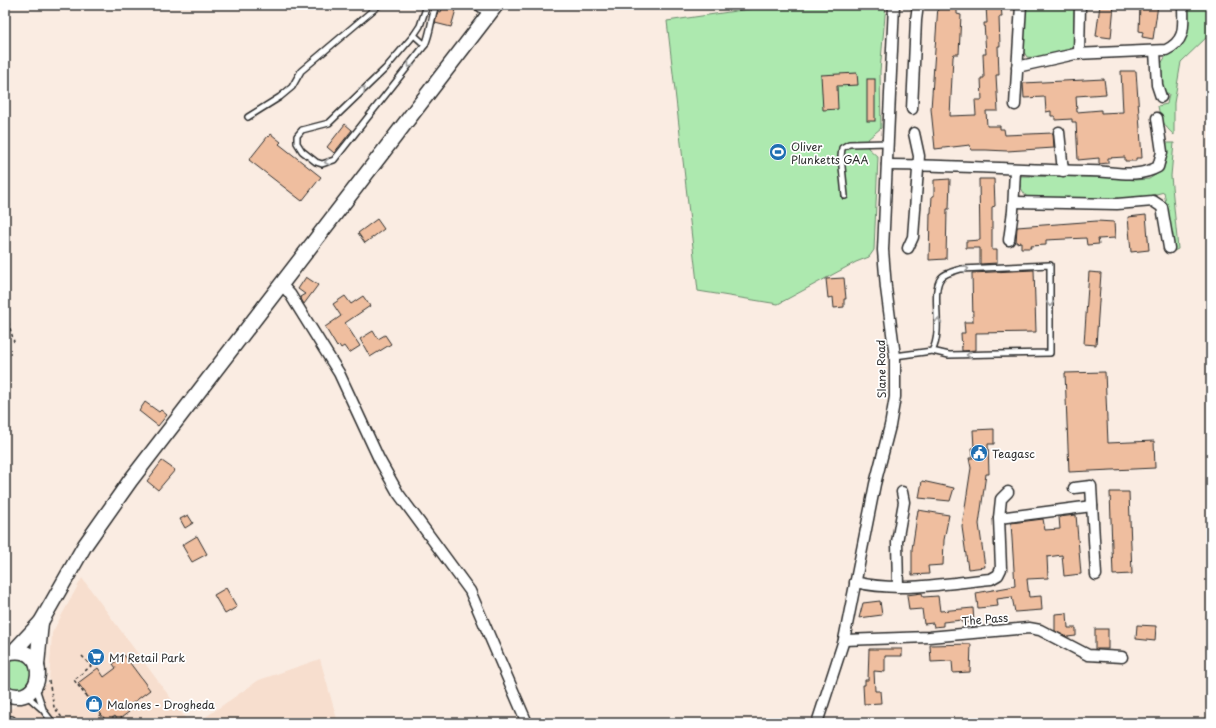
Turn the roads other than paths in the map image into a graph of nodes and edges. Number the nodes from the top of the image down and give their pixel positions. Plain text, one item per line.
1 (379, 5) edge
2 (427, 5) edge
3 (436, 5) edge
4 (475, 5) edge
5 (894, 5) edge
6 (918, 5) edge
7 (1021, 5) edge
8 (1080, 5) edge
9 (1183, 5) edge
10 (492, 10) edge
11 (414, 35) junction
12 (425, 45) junction
13 (1155, 51) junction
14 (1079, 54) junction
15 (1017, 67) junction
16 (1161, 97) dead end
17 (1015, 105) dead end
18 (912, 109) dead end
19 (248, 117) dead end
20 (1157, 118) dead end
21 (1060, 132) dead end
22 (914, 133) dead end
23 (888, 143) junction
24 (887, 165) junction
25 (919, 165) junction
26 (1014, 170) junction
27 (1063, 171) junction
28 (845, 196) dead end
29 (1014, 202) junction
30 (1009, 240) dead end
31 (908, 248) dead end
32 (1169, 248) dead end
33 (281, 284) junction
34 (932, 351) junction
35 (895, 356) junction
36 (1074, 488) dead end
37 (902, 492) dead end
38 (1008, 492) dead end
39 (1092, 506) junction
40 (999, 518) junction
41 (1096, 575) dead end
42 (855, 582) junction
43 (898, 587) junction
44 (41, 622) junction
45 (844, 640) junction
46 (10, 653) edge
47 (1122, 657) dead end
48 (37, 665) junction
49 (30, 690) junction
50 (5, 693) edge
51 (43, 710) junction
52 (5, 719) edge
53 (15, 723) edge
54 (53, 723) edge
55 (527, 723) edge
56 (817, 723) edge

1 - 19 lane
2 - 11 lane
3 - 12 lane
4 - 10 lane
5 - 23 street, Slane Road
6 - 18 street
7 - 15 street
8 - 14 street
9 - 13 street
10 - 33 main road
11 - 12 lane
12 -> 11 lane
13 - 14 street
13 - 16 street
14 - 15 street
15 - 17 street
20 - 27 street
21 - 27 street
22 - 25 street
23 - 24 street, Slane Road
23 - 28 lane
24 - 25 street
24 - 35 street, Slane Road
25 - 26 street
25 - 31 street
26 - 27 street
26 - 29 street
29 - 30 street
29 - 32 street
33 - 44 main road
33 - 55 street
34 -> 34 lane
34 - 35 lane
35 - 42 street, Slane Road
36 - 39 street
37 - 43 street
38 - 40 street
39 - 40 street
39 - 41 street
40 - 43 street
42 - 43 street
42 - 45 street, Slane Road
44 - 46 main road
44 - 48 main road
45 - 47 street, The Pass
45 - 56 street, Slane Road
46 - 48 main road
48 - 49 main road
49 - 50 main road
49 - 51 lane
49 - 51 lane
51 - 54 lane
52 - 53 lane

